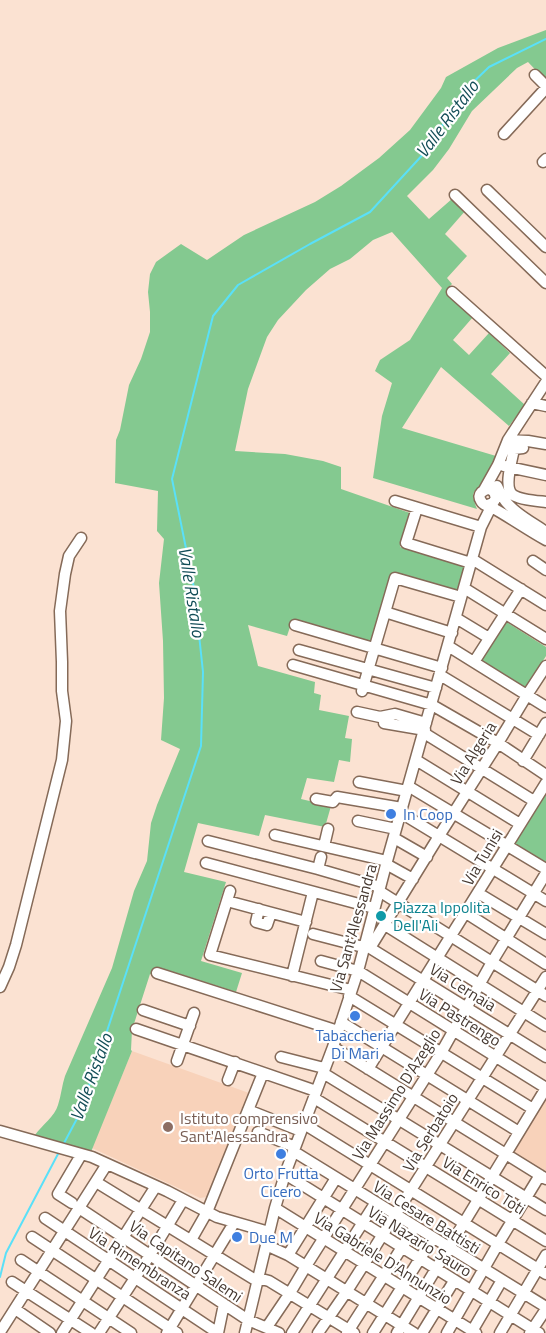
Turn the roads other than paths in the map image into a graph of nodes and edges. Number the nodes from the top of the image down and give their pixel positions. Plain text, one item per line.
1 (535, 75) dead end
2 (546, 87) edge
3 (504, 134) dead end
4 (487, 190) dead end
5 (456, 195) dead end
6 (546, 247) edge
7 (546, 283) edge
8 (453, 292) dead end
9 (546, 376) edge
10 (546, 382) edge
11 (532, 403) junction
12 (546, 406) edge
13 (514, 430) junction
14 (508, 440) junction
15 (526, 444) junction
16 (546, 444) edge
17 (498, 465) junction
18 (511, 468) junction
19 (546, 475) edge
20 (496, 482) junction
21 (395, 501) dead end
22 (546, 502) edge
23 (417, 508) junction
24 (490, 508) junction
25 (518, 514) junction
26 (546, 532) edge
27 (81, 538) dead end
28 (546, 540) edge
29 (472, 561) junction
30 (532, 561) dead end
31 (546, 570) edge
32 (521, 589) junction
33 (463, 593) junction
34 (546, 605) edge
35 (385, 612) junction
36 (505, 614) junction
37 (456, 618) junction
38 (295, 625) dead end
39 (452, 633) junction
40 (489, 638) junction
41 (546, 639) edge
42 (448, 646) junction
43 (374, 649) junction
44 (299, 650) dead end
45 (474, 662) junction
46 (293, 665) dead end
47 (368, 670) junction
48 (545, 670) edge
49 (441, 671) junction
50 (363, 688) junction
51 (436, 688) junction
52 (526, 695) junction
53 (432, 705) junction
54 (546, 707) edge
55 (357, 712) dead end
56 (512, 719) junction
57 (384, 723) dead end
58 (546, 723) edge
59 (425, 728) junction
60 (539, 735) junction
61 (498, 743) junction
62 (416, 760) junction
63 (524, 760) junction
64 (482, 769) junction
65 (546, 775) edge
66 (359, 782) dead end
67 (546, 783) edge
68 (408, 788) junction
69 (467, 791) junction
70 (316, 799) dead end
71 (534, 801) junction
72 (401, 811) junction
73 (453, 813) junction
74 (358, 821) dead end
75 (520, 824) junction
76 (328, 829) dead end
77 (395, 834) junction
78 (275, 835) dead end
79 (439, 836) junction
80 (208, 841) dead end
81 (506, 846) junction
82 (322, 852) junction
83 (427, 857) junction
84 (387, 862) junction
85 (206, 863) dead end
86 (492, 868) junction
87 (318, 869) junction
88 (546, 871) edge
89 (413, 879) junction
90 (380, 889) junction
91 (313, 892) junction
92 (478, 893) junction
93 (534, 893) junction
94 (546, 901) edge
95 (398, 902) junction
96 (374, 908) junction
97 (466, 913) junction
98 (518, 917) junction
99 (306, 922) junction
100 (385, 925) junction
101 (313, 934) dead end
102 (546, 934) edge
103 (451, 936) junction
104 (506, 939) junction
105 (366, 946) junction
106 (437, 958) junction
107 (321, 961) dead end
108 (492, 962) junction
109 (546, 964) edge
110 (358, 971) junction
111 (157, 973) dead end
112 (292, 976) junction
113 (546, 977) edge
114 (424, 981) junction
115 (479, 985) junction
116 (0, 987) edge
117 (350, 993) junction
118 (541, 994) edge
119 (410, 1003) junction
120 (467, 1008) junction
121 (143, 1010) dead end
122 (195, 1012) dead end
123 (524, 1013) junction
124 (396, 1025) junction
125 (190, 1026) junction
126 (340, 1026) junction
127 (546, 1026) edge
128 (136, 1029) dead end
129 (454, 1030) junction
130 (510, 1034) junction
131 (183, 1045) junction
132 (333, 1047) junction
133 (382, 1047) junction
134 (441, 1053) junction
135 (281, 1057) dead end
136 (496, 1057) junction
137 (546, 1057) edge
138 (177, 1061) dead end
139 (235, 1062) junction
140 (368, 1069) junction
141 (324, 1071) junction
142 (263, 1073) junction
143 (427, 1074) junction
144 (482, 1078) junction
145 (228, 1080) dead end
146 (546, 1088) edge
147 (315, 1094) junction
148 (413, 1097) junction
149 (467, 1101) junction
150 (533, 1109) junction
151 (248, 1110) junction
152 (399, 1119) junction
153 (454, 1123) junction
154 (302, 1128) junction
155 (0, 1131) edge
156 (258, 1132) dead end
157 (519, 1132) junction
158 (384, 1141) junction
159 (440, 1144) junction
160 (294, 1149) junction
161 (79, 1154) junction
162 (506, 1154) junction
163 (107, 1164) junction
164 (370, 1165) junction
165 (426, 1167) junction
166 (285, 1174) junction
167 (492, 1177) junction
168 (543, 1177) edge
169 (336, 1178) junction
170 (96, 1182) junction
171 (156, 1186) junction
172 (355, 1189) junction
173 (411, 1190) junction
174 (324, 1198) junction
175 (526, 1198) junction
176 (478, 1199) junction
177 (183, 1200) junction
178 (376, 1202) junction
179 (75, 1206) junction
180 (275, 1208) junction
181 (141, 1209) junction
182 (342, 1210) junction
183 (546, 1210) edge
184 (207, 1212) junction
185 (395, 1215) junction
186 (45, 1218) dead end
187 (512, 1220) junction
188 (234, 1223) junction
189 (363, 1223) junction
190 (464, 1223) junction
191 (167, 1226) junction
192 (305, 1227) junction
193 (415, 1227) junction
194 (64, 1231) junction
195 (269, 1232) junction
196 (382, 1235) junction
197 (32, 1237) dead end
198 (123, 1237) junction
199 (434, 1238) junction
200 (324, 1239) junction
201 (190, 1240) junction
202 (546, 1241) edge
203 (498, 1244) junction
204 (266, 1245) junction
205 (402, 1247) junction
206 (449, 1248) junction
207 (52, 1250) junction
208 (345, 1252) junction
209 (150, 1255) junction
210 (288, 1255) junction
211 (546, 1255) edge
212 (215, 1256) junction
213 (109, 1259) junction
214 (420, 1259) junction
215 (21, 1260) dead end
216 (364, 1263) junction
217 (306, 1266) junction
218 (436, 1269) junction
219 (484, 1269) junction
220 (39, 1271) junction
221 (542, 1271) edge
222 (383, 1276) junction
223 (135, 1278) junction
224 (96, 1279) junction
225 (327, 1279) junction
226 (258, 1280) junction
227 (502, 1280) junction
228 (454, 1281) junction
229 (12, 1282) dead end
230 (196, 1286) junction
231 (402, 1288) junction
232 (26, 1291) junction
233 (347, 1291) junction
234 (471, 1291) junction
235 (290, 1293) junction
236 (523, 1293) junction
237 (122, 1296) junction
238 (418, 1298) junction
239 (83, 1300) junction
240 (366, 1302) junction
241 (489, 1302) junction
242 (224, 1304) junction
243 (310, 1306) junction
244 (182, 1308) junction
245 (546, 1308) edge
246 (15, 1309) junction
247 (437, 1309) junction
248 (385, 1314) junction
249 (510, 1316) junction
250 (328, 1317) junction
251 (109, 1318) junction
252 (455, 1319) junction
253 (70, 1320) junction
254 (248, 1320) junction
255 (267, 1327) junction
256 (399, 1329) edge
257 (2, 1332) edge
258 (171, 1332) edge
259 (350, 1332) edge
260 (473, 1332) edge
261 (534, 1332) edge
262 (50, 1333) edge
263 (62, 1333) edge
264 (91, 1333) edge
265 (99, 1333) edge
266 (131, 1333) edge
267 (218, 1333) edge
268 (245, 1333) edge
269 (279, 1333) edge
270 (292, 1333) edge
271 (318, 1333) edge
272 (373, 1333) edge
273 (414, 1333) edge
274 (422, 1333) edge
275 (447, 1333) edge
276 (500, 1333) edge

1 - 2 street
2 - 3 street
4 - 6 street
5 - 7 street
8 - 9 street
10 - 11 street
11 - 12 street
11 - 13 street
13 - 14 street
13 - 15 street
14 - 15 street
14 - 17 street
15 - 16 street
15 - 18 street
17 - 18 street
17 - 20 street, Via Sant'Alessandra
17 - 24 street
18 - 19 street
18 - 22 street
20 - 24 street, Via Sant'Alessandra
20 - 25 street
21 - 23 street
23 - 24 street
23 - 29 street
24 - 25 street
24 - 28 street
24 - 29 street, Via Sant'Alessandra
25 - 26 street
27 - 116 street
29 - 32 street
29 - 33 street, Via Sant'Alessandra
30 - 31 street
32 - 34 street
32 - 36 street
33 - 35 street
33 - 36 street
33 - 37 street, Via Sant'Alessandra
35 - 39 street
35 - 43 street
36 - 40 street
36 - 41 street
37 - 39 street, Via Sant'Alessandra
37 - 40 street
38 - 43 street
39 - 42 street, Via Sant'Alessandra
40 - 45 street
42 - 45 street
42 - 49 street, Via Sant'Alessandra
43 - 47 street
43 - 49 street
44 - 47 street
45 - 52 street
46 - 50 street
47 - 50 street
47 - 51 street
48 - 52 street, Via Algeria
49 - 51 street, Via Sant'Alessandra
49 - 56 street
50 - 53 street
51 - 53 street, Via Sant'Alessandra
52 - 54 street
52 - 56 street, Via Algeria
53 - 59 street, Via Sant'Alessandra
53 - 61 street
55 - 59 street
56 - 60 street
56 - 61 street, Via Algeria
57 - 59 street
58 - 60 street
59 - 62 street, Via Sant'Alessandra
59 - 64 street
60 - 63 street
61 - 63 street
61 - 64 street, Via Algeria
62 - 68 street, Via Sant'Alessandra
62 - 69 street
63 - 65 street
64 - 69 street, Via Algeria
64 - 71 street
66 - 68 street
67 - 71 street, Via Tunisi
68 - 72 street, Via Sant'Alessandra
68 - 73 street
69 - 73 street, Via Algeria
69 - 75 street
70 - 72 street
71 - 75 street, Via Tunisi
72 - 77 street, Via Sant'Alessandra
72 - 79 street
73 - 79 street, Via Algeria
73 - 81 street
74 - 77 street
75 - 81 street, Via Tunisi
76 - 82 street
77 - 83 street
77 - 84 street, Via Sant'Alessandra
78 - 82 street
79 - 83 street, Via Algeria
79 - 86 street
80 - 87 street
81 - 86 street, Via Tunisi
81 - 88 street
82 - 84 street
82 - 87 street
83 - 89 street, Via Algeria
84 - 89 street
84 - 90 street, Via Sant'Alessandra
85 - 91 street
86 - 92 street, Via Tunisi
86 - 93 street
87 - 90 street
88 - 93 street, Via Massimo D'Azeglio
89 - 95 street, Via Algeria
90 - 95 street
90 - 96 street, Via Sant'Alessandra
91 - 96 street
91 - 99 street
92 - 97 street, Via Tunisi
92 - 98 street
93 - 94 street
93 - 98 street, Via Massimo D'Azeglio
95 - 100 street, Via Algeria
95 - 103 street
96 - 105 street, Via Sant'Alessandra
97 - 103 street, Via Tunisi
97 - 104 street
98 - 102 street
98 - 104 street, Via Massimo D'Azeglio
99 - 112 street
99 - 112 street
100 - 105 street, Via Algeria
100 - 106 street
101 - 105 street, Via Cernaia
103 - 106 street, Via Tunisi
103 - 108 street
104 - 108 street, Via Massimo D'Azeglio
104 - 109 street
105 - 110 street, Via Sant'Alessandra
105 - 114 street, Via Cernaia
106 - 114 street, Via Tunisi
106 - 115 street
107 - 110 street, Via Pastrengo
108 - 115 street, Via Massimo D'Azeglio
108 - 118 street
110 - 117 street, Via Sant'Alessandra
110 - 119 street, Via Pastrengo
111 - 126 street
112 - 117 street
113 - 118 street, Via Serbatoio
114 - 119 street, Via Tunisi
114 - 120 street, Via Cernaia
115 - 120 street, Via Massimo D'Azeglio
115 - 123 street
117 - 124 street
117 - 126 street, Via Sant'Alessandra
118 - 123 street, Via Serbatoio
119 - 124 street, Via Tunisi
119 - 129 street, Via Pastrengo
120 - 129 street, Via Massimo D'Azeglio
120 - 130 street, Via Cernaia
121 - 125 street
122 - 125 street
123 - 127 street
123 - 130 street, Via Serbatoio
124 - 133 street, Via Tunisi
124 - 134 street
125 - 131 street
126 - 132 street, Via Sant'Alessandra
126 - 133 street
128 - 131 street, Via Enrico Toti
129 - 134 street, Via Massimo D'Azeglio
129 - 136 street, Via Pastrengo
130 - 136 street, Via Serbatoio
130 - 137 street, Via Cernaia
131 - 138 street
131 - 139 street, Via Enrico Toti
132 - 140 street
132 - 141 street, Via Sant'Alessandra
133 - 140 street, Via Tunisi
133 - 143 street
134 - 143 street, Via Massimo D'Azeglio
134 - 144 street
135 - 141 street
136 - 144 street, Via Serbatoio
136 - 146 street, Via Pastrengo
139 - 142 street, Via Enrico Toti
139 - 145 street
140 - 148 street
141 - 147 street, Via Sant'Alessandra
141 - 152 street
142 - 147 street, Via Enrico Toti
142 - 151 street
143 - 148 street, Via Massimo D'Azeglio
143 - 149 street
144 - 149 street, Via Serbatoio
144 - 150 street
146 - 150 street
147 - 154 street, Via Sant'Alessandra
147 - 158 street, Via Enrico Toti
148 - 152 street, Via Massimo D'Azeglio
148 - 153 street
149 - 153 street, Via Serbatoio
149 - 157 street
150 - 157 street
151 - 154 street
151 - 184 street
152 - 158 street, Via Massimo D'Azeglio
152 - 159 street
153 - 159 street, Via Serbatoio
153 - 162 street
154 - 160 street, Via Sant'Alessandra
154 - 164 street
155 - 161 street
156 - 160 street, Via Cesare Battisti
157 - 162 street
158 - 164 street, Via Massimo D'Azeglio
158 - 165 street, Via Enrico Toti
159 - 165 street, Via Serbatoio
159 - 167 street
160 - 166 street, Via Sant'Alessandra
160 - 169 street, Via Cesare Battisti
161 - 163 street
161 - 179 street, Via Capitano Salemi
162 - 167 street
162 - 168 street
163 - 170 street
163 - 171 street
164 - 172 street, Via Massimo D'Azeglio
164 - 173 street
165 - 173 street, Via Serbatoio
165 - 176 street, Via Enrico Toti
166 - 174 street, Via Nazario Sauro
166 - 180 street, Via Sant'Alessandra
167 - 175 street
167 - 176 street
168 - 175 street
169 - 172 street, Via Cesare Battisti
169 - 174 street
170 - 179 street
170 - 181 street
171 - 177 street
171 - 181 street
172 - 178 street, Via Cesare Battisti
172 - 182 street, Via Massimo D'Azeglio
173 - 185 street, Via Serbatoio
173 - 190 street
174 - 182 street, Via Nazario Sauro
174 - 192 street
175 - 183 street
175 - 187 street
176 - 187 street, Via Enrico Toti
176 - 190 street
177 - 184 street
177 - 191 street
178 - 185 street, Via Cesare Battisti
178 - 189 street
179 - 194 street
179 - 198 street, Via Capitano Salemi
180 - 192 street, Via Gabriele D'Annunzio
180 - 195 street, Via Sant'Alessandra
181 - 191 street
181 - 198 street
182 - 189 street, Via Nazario Sauro
182 - 200 street, Via Massimo D'Azeglio
184 - 188 street
184 - 201 street
185 - 193 street, Via Cesare Battisti
185 - 196 street, Via Serbatoio
186 - 194 street, Via Rimembranza
187 - 202 street, Via Enrico Toti
187 - 203 street
188 - 195 street
188 - 212 street
189 - 196 street, Via Nazario Sauro
189 - 208 street
190 - 203 street
190 - 206 street
191 - 201 street
191 - 209 street
192 - 200 street, Via Gabriele D'Annunzio
192 - 210 street
193 - 199 street, Via Cesare Battisti
193 - 205 street
194 - 207 street
194 - 213 street, Via Rimembranza
195 - 204 street, Via Sant'Alessandra
196 - 205 street, Via Nazario Sauro
196 - 216 street, Via Serbatoio
197 - 207 street
198 - 209 street, Via Capitano Salemi
198 - 213 street
199 - 206 street, Via Cesare Battisti
199 - 214 street
200 - 208 street, Via Gabriele D'Annunzio
200 - 217 street, Via Massimo D'Azeglio
201 - 212 street
203 - 219 street
203 - 221 street
204 - 210 street
204 - 226 street, Via Sant'Alessandra
205 - 214 street, Via Nazario Sauro
205 - 222 street
206 - 218 street
206 - 219 street, Via Cesare Battisti
207 - 220 street
207 - 224 street
208 - 216 street, Via Gabriele D'Annunzio
208 - 225 street
209 - 223 street
209 - 230 street, Via Capitano Salemi
210 - 217 street
211 - 221 street
212 - 226 street
212 - 230 street
213 - 223 street, Via Rimembranza
213 - 224 street
214 - 218 street, Via Nazario Sauro
214 - 231 street
215 - 220 street
216 - 222 street, Via Gabriele D'Annunzio
216 - 233 street, Via Serbatoio
217 - 225 street
217 - 235 street, Via Massimo D'Azeglio
218 - 228 street, Via Nazario Sauro
218 - 238 street
219 - 227 street, Via Cesare Battisti
219 - 234 street
220 - 232 street
220 - 239 street
221 - 236 street
222 - 231 street, Via Gabriele D'Annunzio
222 - 240 street
223 - 237 street
223 - 244 street, Via Rimembranza
224 - 237 street
224 - 239 street
225 - 233 street
225 - 243 street
226 - 235 street
226 - 254 street, Via Sant'Alessandra
227 - 236 street, Via Cesare Battisti
227 - 241 street
228 - 234 street, Via Nazario Sauro
228 - 247 street
229 - 232 street
230 - 242 street, Via Capitano Salemi
230 - 244 street
231 - 238 street, Via Gabriele D'Annunzio
231 - 248 street
232 - 246 street
232 - 253 street
233 - 240 street
233 - 250 street, Via Serbatoio
234 - 241 street, Via Nazario Sauro
234 - 252 street
235 - 243 street
235 - 255 street, Via Massimo D'Azeglio
236 - 245 street, Via Cesare Battisti
236 - 249 street
237 - 251 street
237 - 258 street
238 - 247 street, Via Gabriele D'Annunzio
238 - 256 street
239 - 251 street
239 - 253 street
240 - 248 street
240 - 259 street
241 - 249 street, Via Nazario Sauro
241 - 260 street
242 - 254 street, Via Capitano Salemi
242 - 267 street
243 - 250 street
243 - 270 street
244 - 258 street
244 - 267 street, Via Rimembranza
245 - 261 street
246 - 257 street
246 - 262 street
247 - 252 street, Via Gabriele D'Annunzio
247 - 274 street
248 - 256 street
248 - 272 street
249 - 261 street, Via Nazario Sauro
249 - 276 street
250 - 259 street
250 - 271 street, Via Serbatoio
251 - 265 street
251 - 266 street
252 - 260 street, Via Gabriele D'Annunzio
252 - 275 street
253 - 263 street
253 - 264 street
254 - 255 street, Via Capitano Salemi
254 - 268 street, Via Sant'Alessandra
255 - 269 street, Via Capitano Salemi
256 - 273 street

